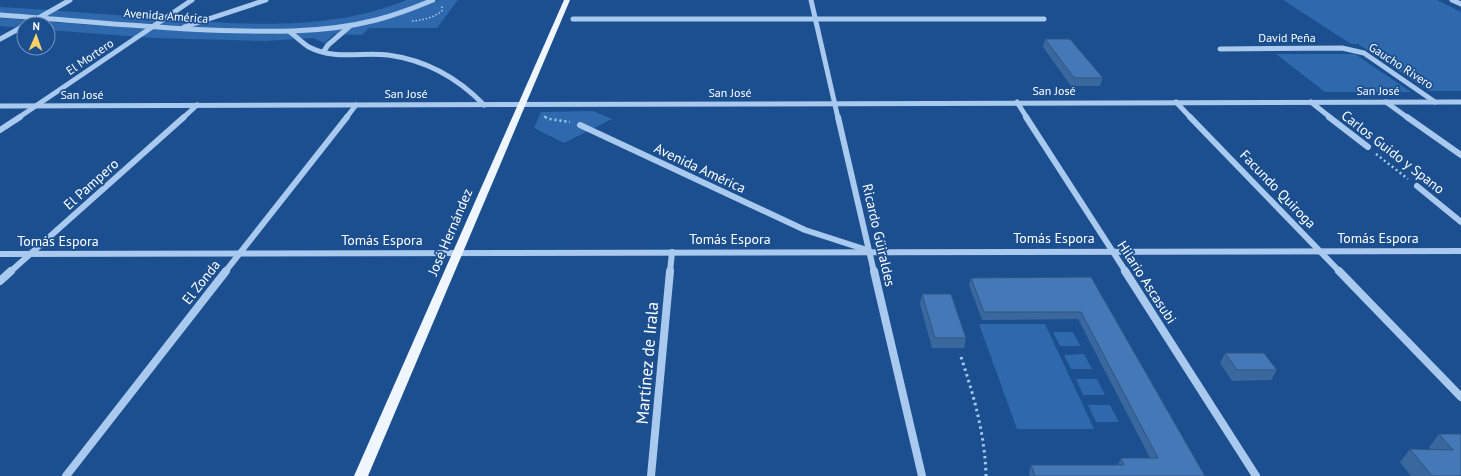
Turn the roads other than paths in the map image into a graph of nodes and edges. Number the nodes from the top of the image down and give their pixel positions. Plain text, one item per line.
1 (70, 0) edge
2 (192, 0) edge
3 (266, 0) edge
4 (433, 0) edge
5 (568, 0) edge
6 (811, 0) edge
7 (1452, 0) edge
8 (1461, 4) edge
9 (0, 15) edge
10 (16, 16) edge
11 (42, 16) edge
12 (56, 19) edge
13 (572, 19) dead end
14 (815, 19) junction
15 (1044, 19) dead end
16 (352, 25) junction
17 (153, 26) junction
18 (180, 28) junction
19 (16, 30) edge
20 (290, 32) junction
21 (0, 39) edge
22 (1220, 49) dead end
23 (1354, 50) joint
24 (324, 51) junction
25 (1017, 102) junction
26 (1176, 102) junction
27 (1311, 102) junction
28 (1386, 102) junction
29 (1435, 102) junction
30 (1461, 102) edge
31 (835, 103) junction
32 (197, 105) junction
33 (356, 105) junction
34 (484, 105) junction
35 (0, 106) edge
36 (36, 106) junction
37 (521, 108) junction
38 (580, 124) road end
39 (0, 130) edge
40 (1368, 147) road end
41 (1461, 155) edge
42 (1416, 186) road end
43 (1461, 222) edge
44 (1461, 250) edge
45 (870, 251) junction
46 (1112, 251) junction
47 (1320, 251) junction
48 (672, 252) junction
49 (240, 253) junction
50 (458, 253) junction
51 (0, 254) edge
52 (30, 254) junction
53 (0, 281) edge
54 (1461, 397) edge
55 (66, 476) edge
56 (361, 476) edge
57 (651, 476) edge
58 (922, 476) edge
59 (1256, 476) edge

1 - 11 street
2 - 17 street, El Mortero
3 - 18 street
4 - 16 street
5 - 37 main road, José Hernández
6 - 14 street, Ricardo Güiraldes
7 - 8 street
9 - 10 street, Avenida América
12 - 17 street, Avenida América
13 - 14 street
14 - 15 street
14 - 31 street, Ricardo Güiraldes
16 - 20 street
16 - 24 street
17 - 18 street, Avenida América
17 - 36 street, El Mortero
18 - 20 street, Avenida América
19 - 21 street
20 - 24 street
22 - 23 street, David Peña
23 - 29 street, Gaucho Rivero
24 - 34 street
25 - 26 street, San José
25 - 31 street, San José
25 - 46 street, Hilario Ascasubi
26 - 27 street, San José
26 - 47 street, Facundo Quiroga
27 - 28 street, San José
27 - 40 street, Carlos Guido y Spano
28 - 29 street, San José
28 - 41 street
29 - 30 street, San José
31 - 37 street, San José
31 - 45 street, Ricardo Güiraldes
32 - 33 street, San José
32 - 36 street, San José
32 - 52 street, El Pampero
33 - 34 street, San José
33 - 49 street, El Zonda
34 - 37 street, San José
35 - 36 street, San José
36 - 39 street, El Mortero
37 - 50 main road, José Hernández
38 - 45 street, Avenida América
42 - 43 street, Carlos Guido y Spano
44 - 47 street, Tomás Espora
45 - 46 street, Tomás Espora
45 - 48 street, Tomás Espora
45 - 58 street, Ricardo Güiraldes
46 - 47 street, Tomás Espora
46 - 59 street, Hilario Ascasubi
47 - 54 street, Facundo Quiroga
48 - 50 street, Tomás Espora
48 - 57 street, Martínez de Irala
49 - 50 street, Tomás Espora
49 - 52 street, Tomás Espora
49 - 55 street, El Zonda
50 - 56 main road, José Hernández
51 - 52 street, Tomás Espora
52 - 53 street, El Pampero

